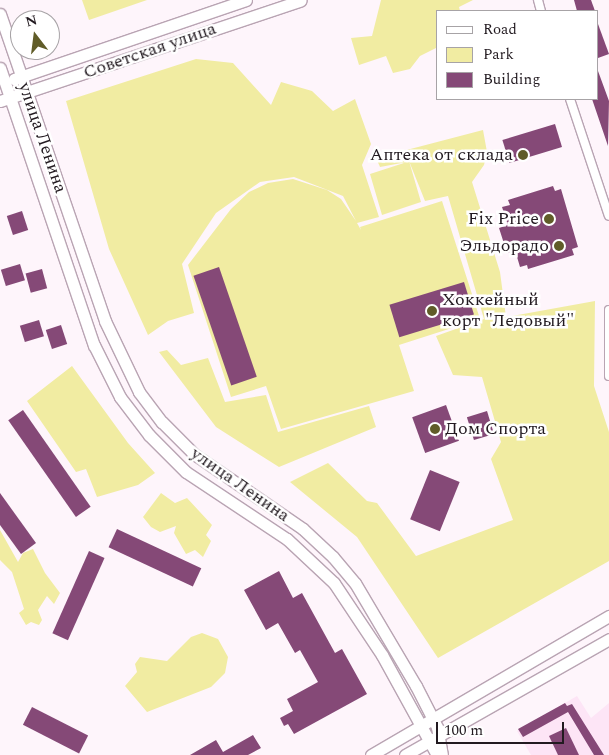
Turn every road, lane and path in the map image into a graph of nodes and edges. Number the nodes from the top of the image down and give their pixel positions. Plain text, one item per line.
1 (246, 0) edge
2 (301, 0) edge
3 (0, 14) edge
4 (0, 68) edge
5 (21, 77) junction
6 (2, 83) edge
7 (26, 92) junction
8 (5, 99) edge
9 (570, 100) edge
10 (609, 216) edge
11 (94, 290) junction
12 (76, 296) junction
13 (609, 310) edge
14 (609, 376) edge
15 (297, 525) junction
16 (287, 539) junction
17 (609, 616) edge
18 (609, 640) edge
19 (434, 719) junction
20 (421, 726) junction
21 (440, 735) junction
22 (429, 741) junction
23 (371, 755) edge
24 (405, 755) edge
25 (437, 755) edge
26 (442, 755) edge

1 - 5 street, Советская улица
2 - 7 street, Советская улица
3 - 5 street, улица Ленина
4 - 6 street, улица Ленина
5 - 6 street, Советская улица
5 - 7 street, улица Ленина
6 - 8 street, улица Ленина
7 - 8 street, Советская улица
7 - 11 street, улица Ленина
8 - 12 street, улица Ленина
9 - 10 street
11 - 12 street
11 - 15 street, улица Ленина
12 - 16 street, улица Ленина
13 - 14 street
15 - 16 street, улица Ленина
15 - 19 street, улица Ленина
16 - 20 street, улица Ленина
17 - 19 street
18 - 21 street
19 - 20 street
19 - 21 street, улица Ленина
20 - 22 street, улица Ленина
20 - 23 street
21 - 22 street
21 - 26 street, улица Ленина
22 - 24 street
22 - 25 street, улица Ленина

